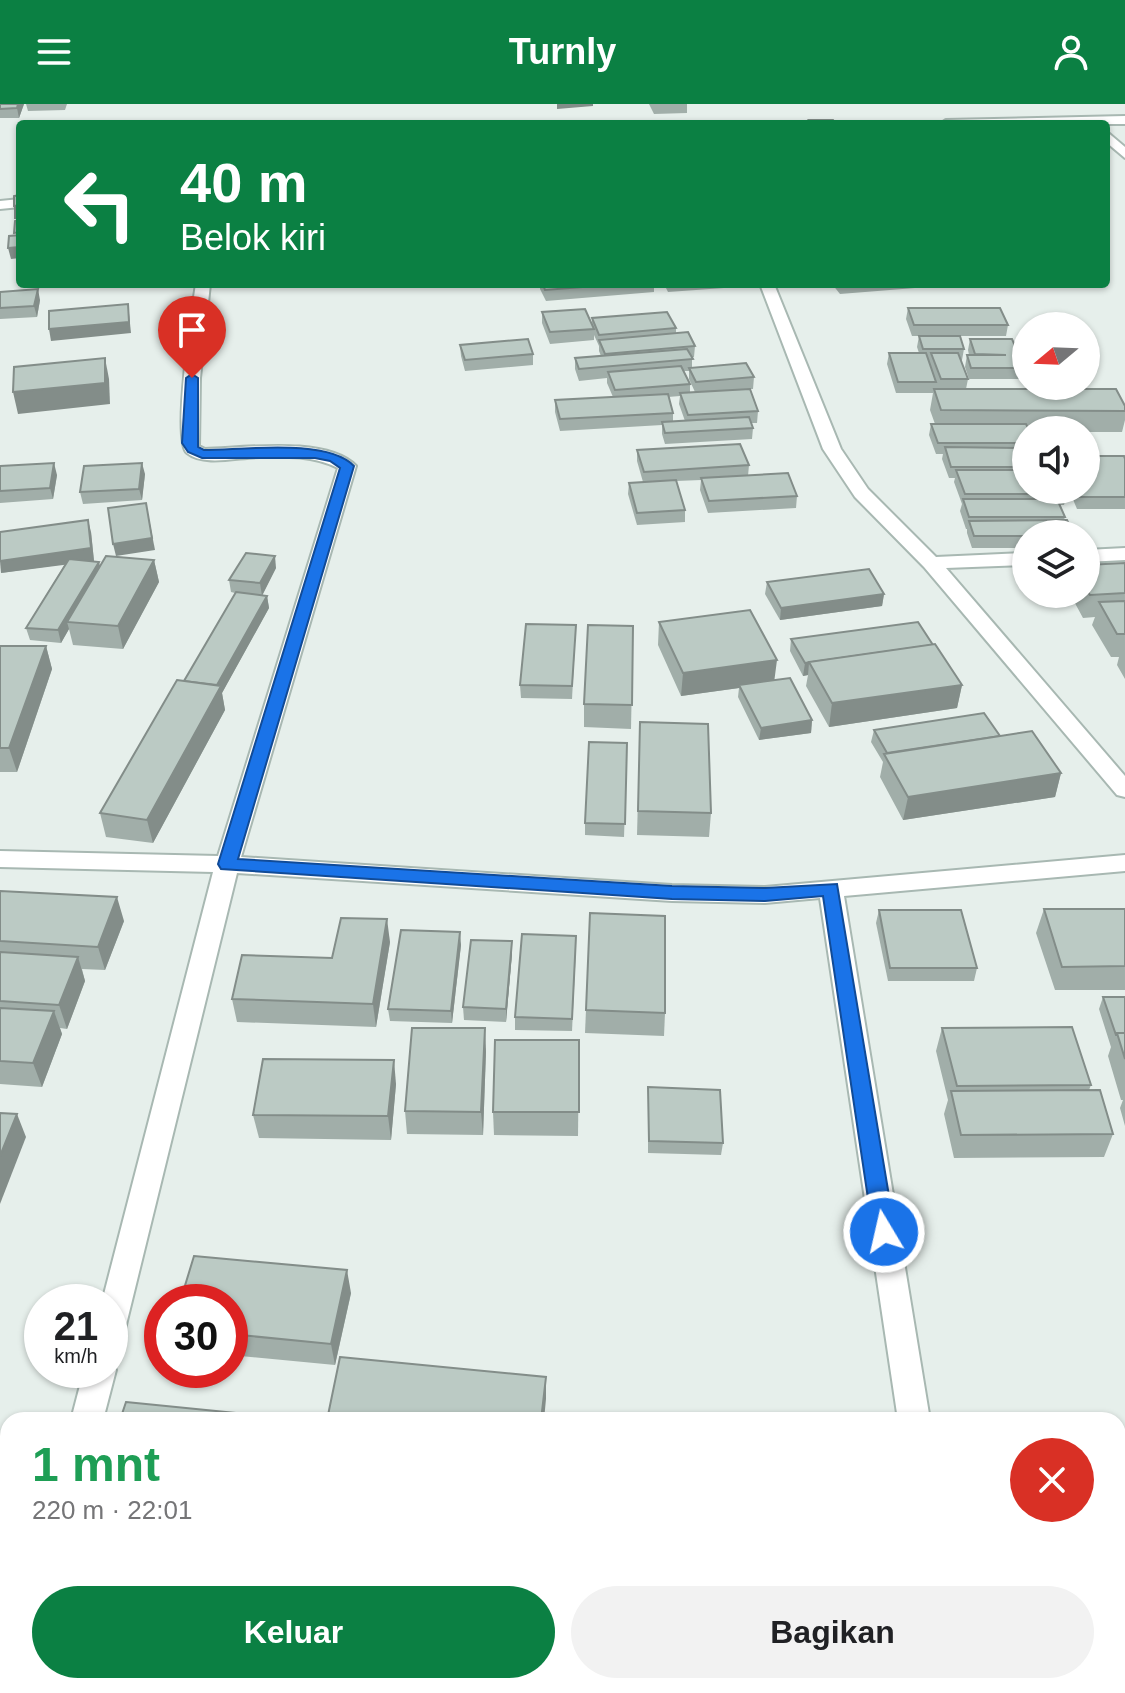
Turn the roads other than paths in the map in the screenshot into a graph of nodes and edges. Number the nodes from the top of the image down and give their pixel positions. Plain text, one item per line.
1 (1110, 139) edge
2 (1125, 154) edge
3 (203, 288) edge
4 (769, 288) edge
5 (1125, 554) edge
6 (1100, 555) edge
7 (1012, 560) edge
8 (931, 563) junction
9 (1125, 790) edge
10 (0, 859) edge
11 (1125, 863) edge
12 (227, 864) junction
13 (831, 889) junction
14 (121, 1284) edge
15 (95, 1388) edge
16 (89, 1412) edge
17 (913, 1412) edge

1 - 2 street
3 - 12 street
4 - 8 street
5 - 6 street
7 - 8 street
8 - 9 street
10 - 12 street
11 - 13 street
12 - 13 street
12 - 14 street
13 - 17 street
15 - 16 street

